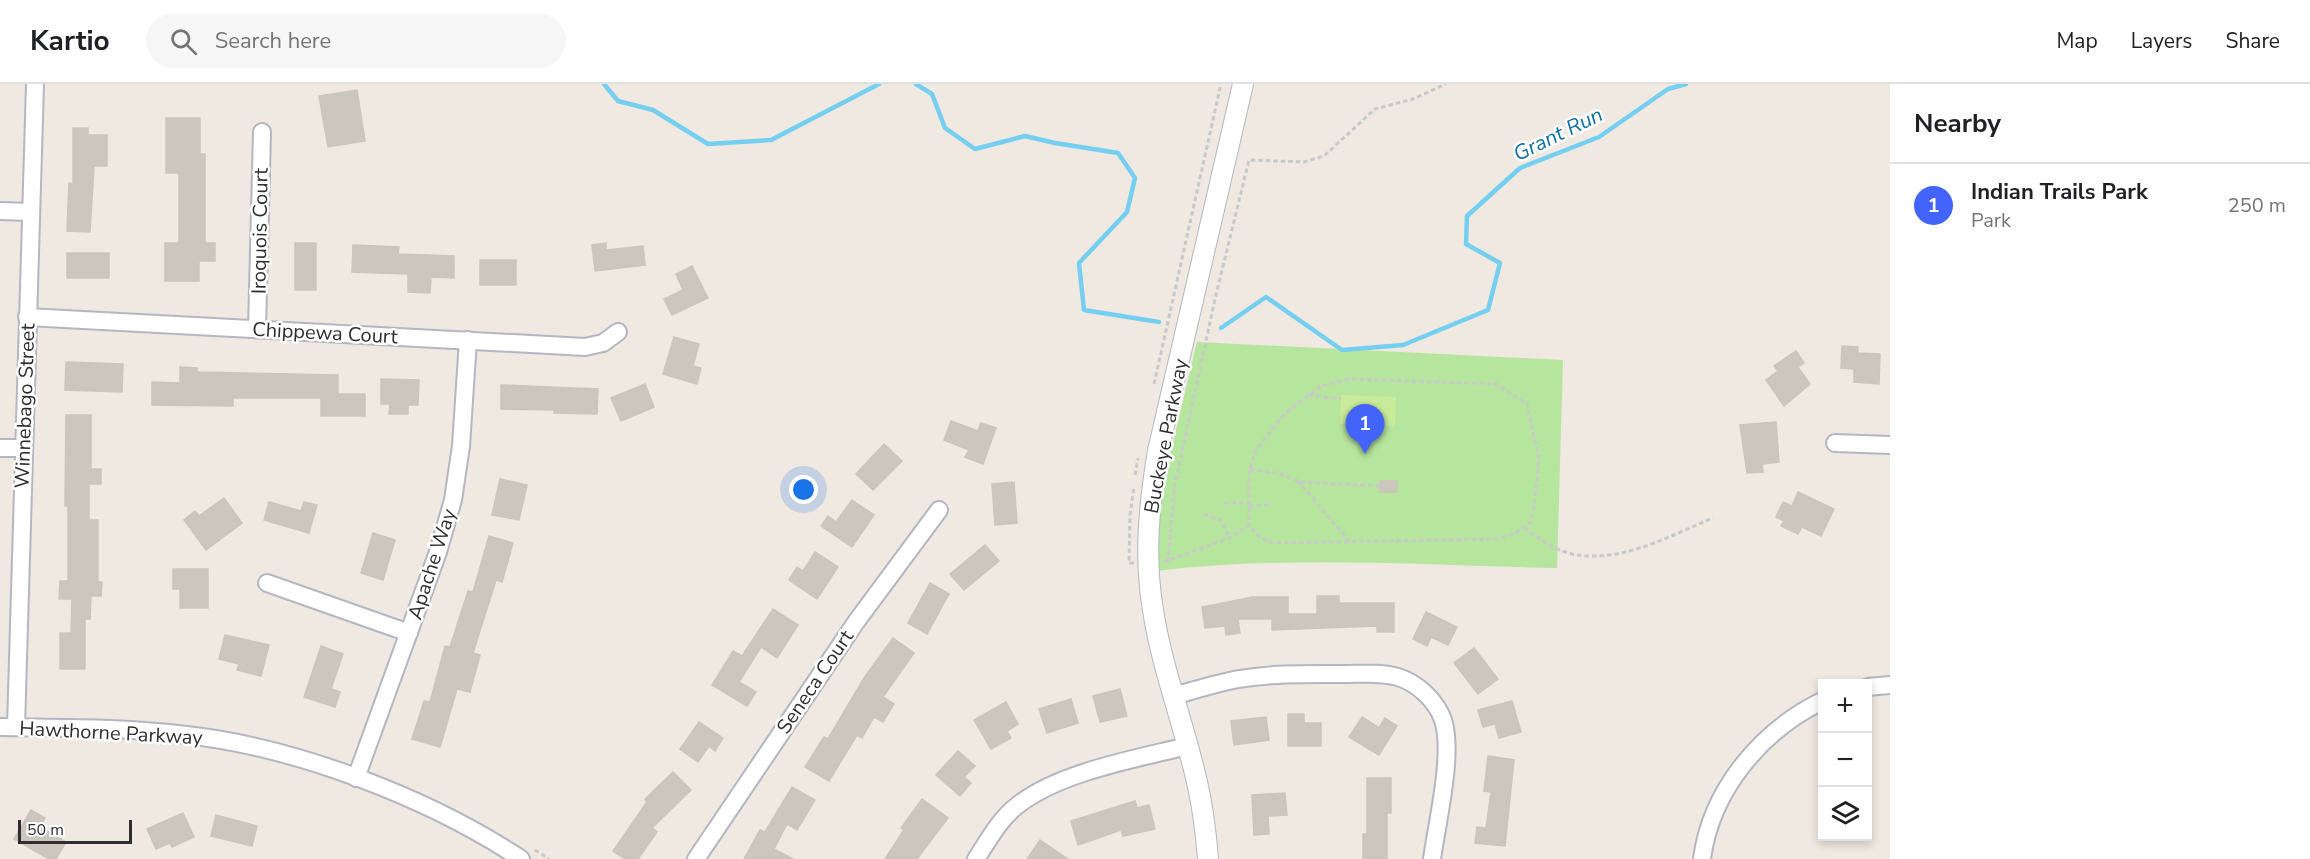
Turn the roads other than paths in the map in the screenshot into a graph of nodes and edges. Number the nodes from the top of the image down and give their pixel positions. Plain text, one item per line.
1 (35, 84) edge
2 (1243, 84) edge
3 (262, 132) dead end
4 (0, 211) edge
5 (31, 212) junction
6 (27, 317) junction
7 (257, 329) junction
8 (618, 332) dead end
9 (468, 340) junction
10 (1835, 443) dead end
11 (1890, 446) edge
12 (0, 448) edge
13 (24, 448) junction
14 (939, 510) dead end
15 (267, 583) dead end
16 (409, 633) junction
17 (8, 683) edge
18 (1890, 685) edge
19 (1872, 687) edge
20 (1173, 696) junction
21 (1818, 703) edge
22 (8, 727) edge
23 (1187, 746) junction
24 (356, 778) junction
25 (521, 859) edge
26 (696, 859) edge
27 (976, 859) edge
28 (1208, 859) edge
29 (1432, 859) edge
30 (1702, 859) edge

1 - 5 street, Winnebago Street
2 - 20 street, Buckeye Parkway
3 - 7 street, Iroquois Court
4 - 5 street
5 - 6 street, Winnebago Street
6 - 7 street, Chippewa Court
6 - 13 street, Winnebago Street
7 - 9 street, Chippewa Court
8 - 9 street, Chippewa Court
9 - 16 street, Apache Way
10 - 11 street
12 - 13 street
13 - 17 street, Winnebago Street
14 - 26 street, Seneca Court
15 - 16 street
16 - 24 street, Apache Way
17 - 22 street, Winnebago Street
18 - 19 street
20 - 23 street, Buckeye Parkway
20 - 29 street
21 - 30 street
22 - 24 street, Hawthorne Parkway
23 - 27 street
23 - 28 street, Buckeye Parkway
24 - 25 street, Hawthorne Parkway

